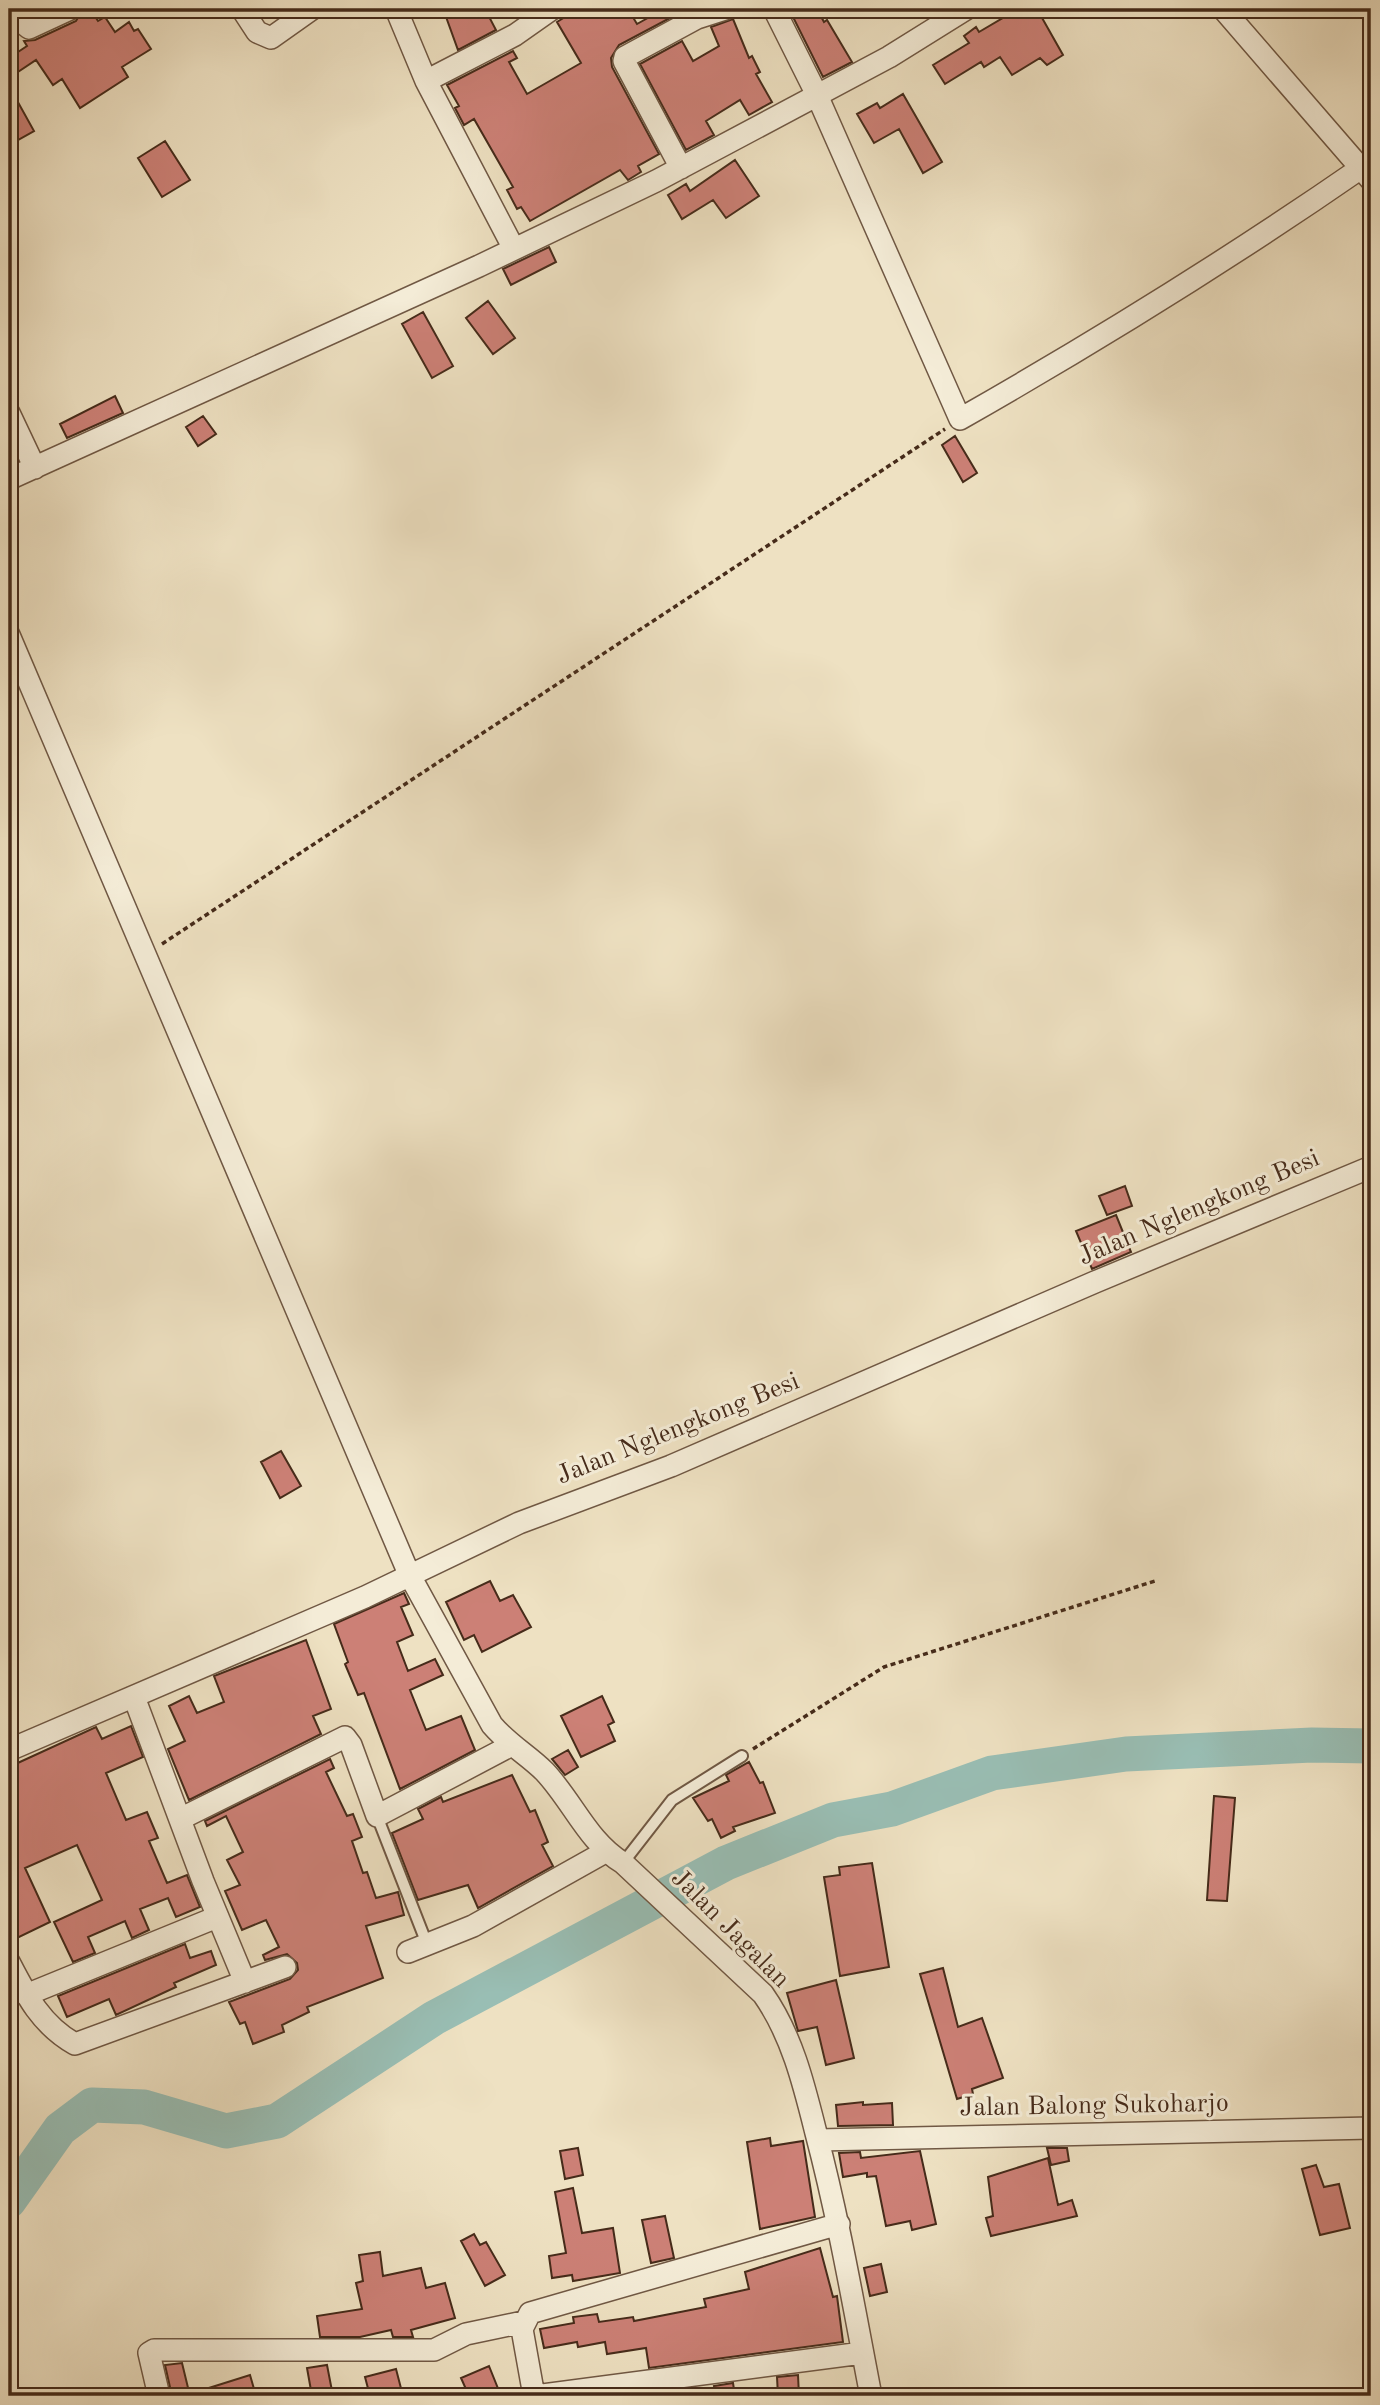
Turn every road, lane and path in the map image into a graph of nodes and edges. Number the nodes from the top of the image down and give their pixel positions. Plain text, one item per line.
1 (70, 9) edge
2 (242, 9) edge
3 (312, 9) edge
4 (396, 9) edge
5 (552, 9) edge
6 (725, 9) edge
7 (774, 9) edge
8 (966, 9) edge
9 (1223, 9) edge
10 (9, 12) edge
11 (426, 81) junction
12 (816, 93) junction
13 (681, 168) junction
14 (1366, 174) edge
15 (514, 249) junction
16 (9, 413) edge
17 (960, 419) junction
18 (35, 468) junction
19 (9, 479) edge
20 (9, 635) edge
21 (146, 954) junction
22 (1371, 1167) edge
23 (409, 1574) junction
24 (1158, 1580) dead end
25 (134, 1697) junction
26 (510, 1746) junction
27 (9, 1750) edge
28 (742, 1756) joint
29 (377, 1816) junction
30 (180, 1819) junction
31 (614, 1858) junction
32 (217, 1917) junction
33 (418, 1948) joint
34 (9, 1962) edge
35 (285, 1967) dead end
36 (245, 1982) junction
37 (26, 1995) junction
38 (1371, 2128) edge
39 (818, 2140) junction
40 (839, 2224) junction
41 (523, 2322) junction
42 (862, 2353) junction
43 (159, 2396) edge
44 (534, 2396) edge
45 (871, 2396) edge

1 - 10 street
2 - 3 street
4 - 11 street
5 - 11 street
6 - 13 street
7 - 12 street
8 - 12 street
9 - 14 street
11 - 15 street
12 - 13 street
12 - 17 street
13 - 15 street
14 - 17 street
15 - 18 street
16 - 18 street
17 - 21 path
18 - 19 street
20 - 21 street, Jalan Jagalan
21 - 23 street, Jalan Jagalan
22 - 23 street, Jalan Nglengkong Besi
23 - 25 street, Jalan Nglengkong Besi
23 - 26 street, Jalan Jagalan
24 - 28 path
25 - 27 street, Jalan Nglengkong Besi
25 - 30 street
26 - 29 street
26 - 31 street, Jalan Jagalan
28 - 31 lane
29 - 30 street
29 - 33 lane
30 - 32 street
31 - 33 street
31 - 39 street, Jalan Jagalan
32 - 36 street
32 - 37 street
34 - 37 street
35 - 36 street
36 - 37 street
38 - 39 street, Jalan Balong Sukoharjo
39 - 40 street, Jalan Jagalan
40 - 41 street
40 - 42 street, Jalan Jagalan
41 - 43 street
41 - 44 street
42 - 44 street
42 - 45 street, Jalan Jagalan

